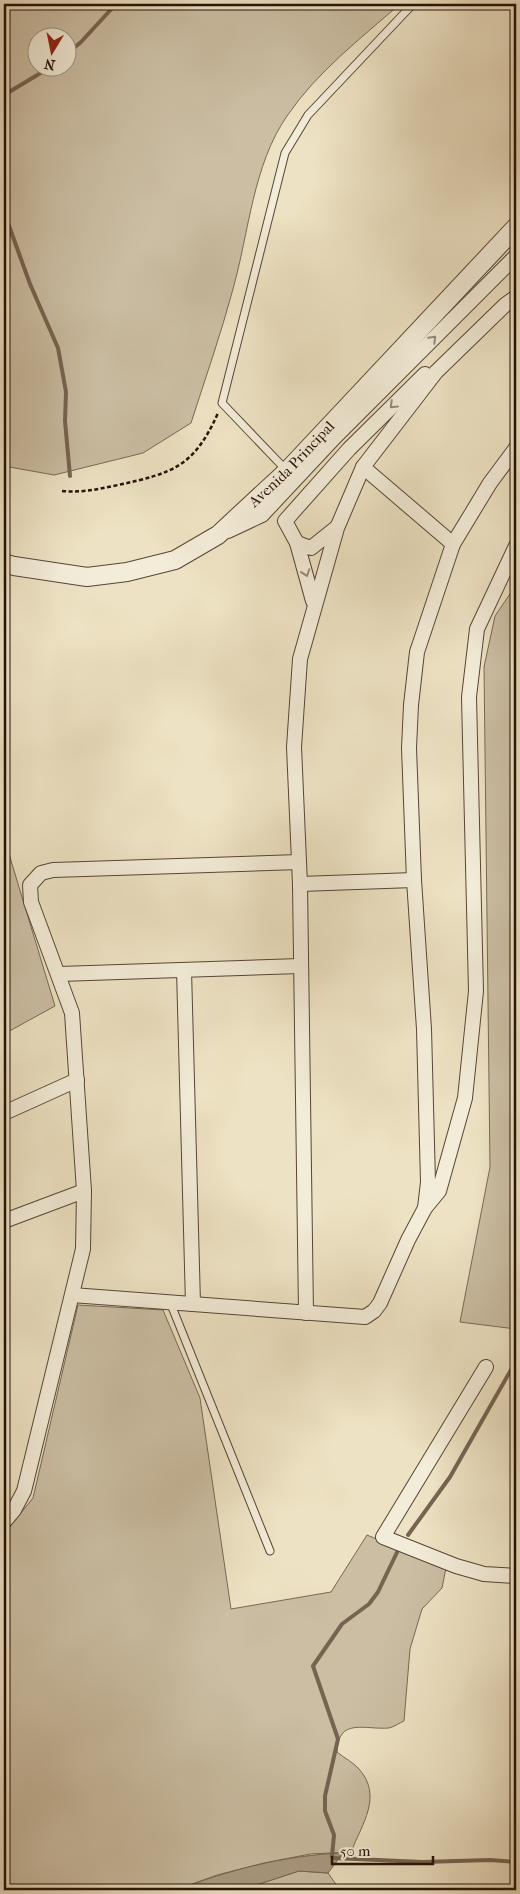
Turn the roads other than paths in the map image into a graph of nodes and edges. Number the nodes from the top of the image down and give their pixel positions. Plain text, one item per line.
1 (413, 4) edge
2 (516, 227) edge
3 (509, 243) edge
4 (516, 256) edge
5 (516, 286) edge
6 (516, 297) edge
7 (403, 358) junction
8 (335, 437) junction
9 (349, 448) junction
10 (516, 448) edge
11 (363, 467) junction
12 (286, 471) junction
13 (337, 528) junction
14 (218, 535) junction
15 (297, 543) junction
16 (453, 544) junction
17 (516, 546) edge
18 (4, 563) edge
19 (313, 604) junction
20 (299, 862) junction
21 (414, 880) junction
22 (300, 884) junction
23 (300, 966) junction
24 (184, 970) junction
25 (59, 974) junction
26 (77, 1080) junction
27 (4, 1114) edge
28 (84, 1191) junction
29 (425, 1208) junction
30 (4, 1221) edge
31 (72, 1295) junction
32 (170, 1302) junction
33 (193, 1304) junction
34 (306, 1313) junction
35 (486, 1367) dead end
36 (4, 1522) edge
37 (270, 1550) dead end
38 (516, 1576) edge

1 - 12 lane
2 - 3 street, Avenida Principal
3 - 7 street, Avenida Principal
7 -> 4 street
5 -> 9 street
6 - 11 street
7 - 8 street
7 - 12 street, Avenida Principal
8 - 9 street
8 - 14 street
9 - 15 street
10 - 16 street
11 - 13 street
11 - 16 street
12 - 14 street, Avenida Principal
13 - 15 street
13 - 19 street
14 - 18 street, Avenida Principal
15 -> 19 street
16 - 21 street
17 - 29 street
19 - 20 street
20 - 22 street
20 - 25 street
21 - 22 street
21 - 29 street
22 - 23 street
23 - 24 street
23 - 34 street
24 - 25 street
24 - 33 street
25 - 26 street
26 - 27 street
26 - 28 street
28 - 30 street
28 - 31 street
29 - 34 street
31 - 32 street
31 - 36 street
32 - 33 street
32 - 37 lane
33 - 34 street
35 - 38 street

